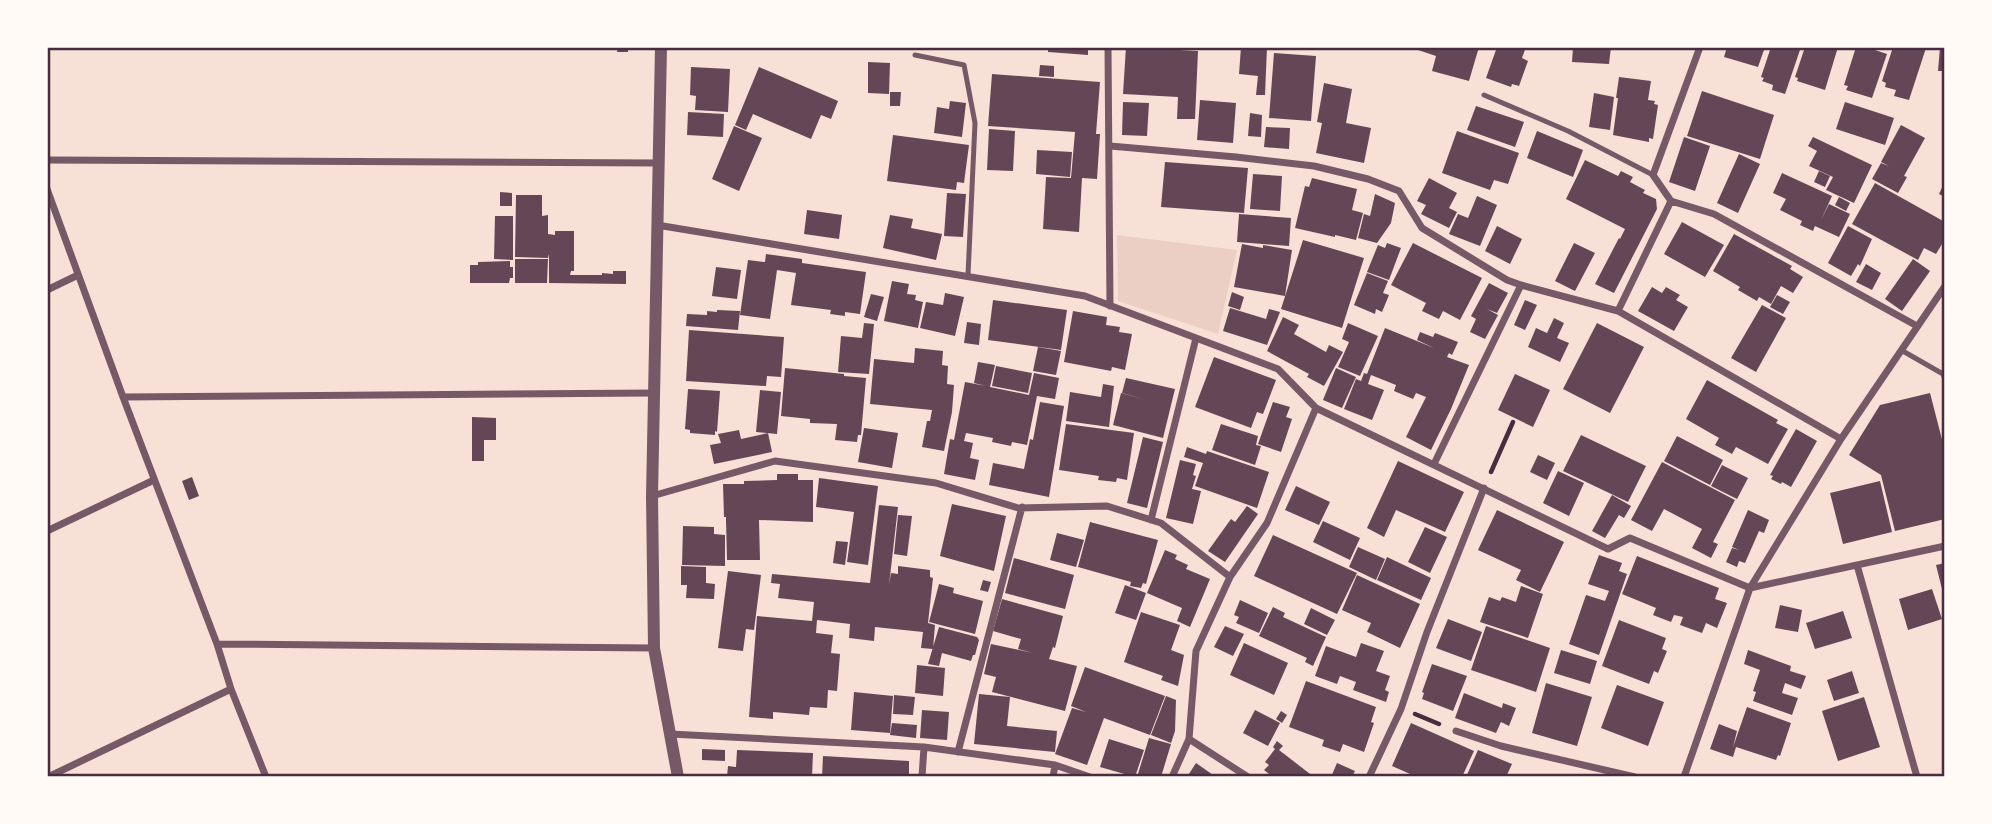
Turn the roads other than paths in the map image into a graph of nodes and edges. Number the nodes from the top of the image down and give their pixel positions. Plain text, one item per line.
1 (661, 47) edge
2 (1108, 47) edge
3 (1700, 47) edge
4 (915, 55) dead end
5 (1484, 95) dead end
6 (1110, 146) junction
7 (47, 160) edge
8 (658, 163) junction
9 (1653, 175) junction
10 (47, 189) edge
11 (1671, 201) junction
12 (657, 225) junction
13 (78, 275) junction
14 (968, 275) junction
15 (1521, 285) junction
16 (1945, 286) edge
17 (47, 290) edge
18 (1110, 306) junction
19 (1618, 311) junction
20 (1917, 326) junction
21 (1196, 338) junction
22 (1901, 350) junction
23 (1945, 380) edge
24 (654, 393) junction
25 (123, 397) junction
26 (1316, 408) junction
27 (1841, 439) junction
28 (1434, 464) junction
29 (154, 480) junction
30 (1484, 488) junction
31 (652, 496) junction
32 (1022, 507) junction
33 (1151, 520) junction
34 (47, 531) edge
35 (1945, 546) edge
36 (1857, 565) junction
37 (1230, 577) junction
38 (1751, 588) junction
39 (217, 644) junction
40 (654, 648) junction
41 (231, 689) junction
42 (1457, 731) road end
43 (670, 734) junction
44 (1189, 739) junction
45 (924, 747) junction
46 (958, 752) junction
47 (1055, 765) junction
48 (48, 777) edge
49 (266, 777) edge
50 (678, 777) edge
51 (922, 777) edge
52 (1053, 777) edge
53 (1090, 777) edge
54 (1172, 777) edge
55 (1248, 777) edge
56 (1369, 777) edge
57 (1635, 777) edge
58 (1684, 777) edge
59 (1916, 777) edge

1 - 8 street
2 - 6 street
3 - 9 street
4 - 14 lane
5 - 9 lane
6 - 15 street
6 - 18 street
7 - 8 street
8 - 12 street
9 - 11 street
10 - 13 street
11 - 19 street
11 - 20 street
12 - 14 street
12 - 24 street
13 - 17 street
13 - 25 street
14 - 18 street
15 - 19 street
15 - 28 street
16 - 20 street
18 - 21 street
19 - 27 street
20 - 22 street
21 - 26 street
21 - 33 street
22 - 23 lane
22 - 27 street
24 - 25 street
24 - 31 street
25 - 29 street
26 - 28 street
26 - 37 street
27 - 38 street
28 - 30 street
29 - 34 street
29 - 39 street
30 - 38 street
30 - 56 street
31 - 32 street
31 - 40 street
32 - 33 street
32 - 46 street
33 - 37 street
35 - 36 street
36 - 38 street
36 - 59 street
37 - 44 street
38 - 58 street
39 - 40 street
39 - 41 street
40 - 43 street
41 - 48 street
41 - 49 street
42 - 57 street
43 - 45 street
43 - 50 street
44 - 54 street
44 - 55 street
45 - 46 street
45 - 51 street
46 - 47 street
47 - 52 street
47 - 53 street

